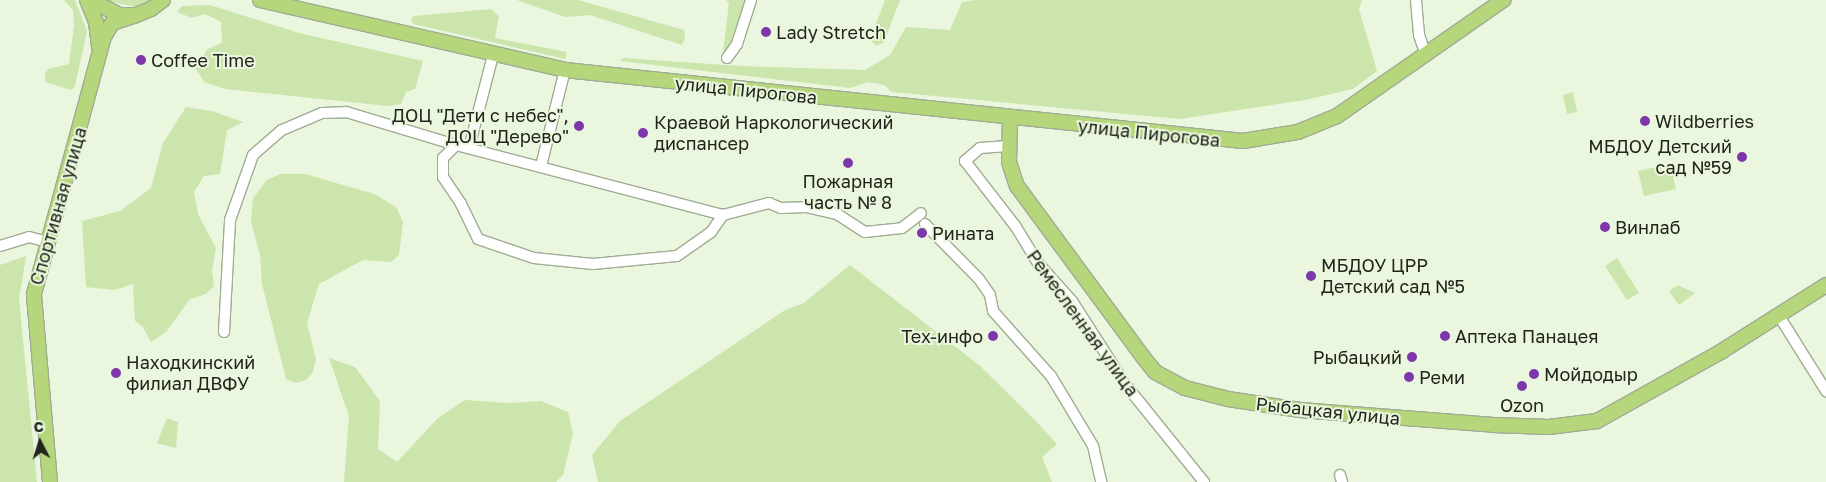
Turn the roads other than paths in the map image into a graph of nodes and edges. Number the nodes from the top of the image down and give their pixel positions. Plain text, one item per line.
1 (87, 0) edge
2 (91, 0) edge
3 (163, 0) edge
4 (172, 0) edge
5 (260, 0) edge
6 (751, 0) edge
7 (1416, 0) edge
8 (1503, 0) edge
9 (151, 9) junction
10 (136, 15) junction
11 (99, 52) junction
12 (493, 55) junction
13 (1426, 55) junction
14 (727, 58) dead end
15 (565, 70) junction
16 (1010, 118) junction
17 (456, 145) junction
18 (1008, 146) junction
19 (469, 148) junction
20 (541, 166) junction
21 (921, 213) dead end
22 (723, 215) junction
23 (925, 224) dead end
24 (48, 242) junction
25 (0, 246) edge
26 (1826, 285) edge
27 (1779, 316) junction
28 (224, 332) dead end
29 (1826, 391) edge
30 (50, 482) edge
31 (1101, 482) edge
32 (1204, 482) edge

1 - 11 main road, Спортивная улица
2 - 10 main road
3 - 9 main road
4 - 9 main road
5 - 12 main road, улица Пирогова
6 - 14 street, улица Пирогова
7 - 13 street
8 - 13 main road, улица Пирогова
9 - 10 main road, Спортивная улица
10 - 11 main road, Спортивная улица
11 - 24 main road, Спортивная улица
12 - 15 main road, улица Пирогова
12 - 19 street
13 - 16 main road, улица Пирогова
15 - 16 main road, улица Пирогова
15 - 20 street
16 - 18 main road, Рыбацкая улица
17 - 19 street
17 - 22 street
17 - 28 street
18 - 27 main road, Рыбацкая улица
18 - 32 street, Ремесленная улица
19 - 20 street
20 - 22 street
21 - 22 street
23 - 31 street
24 - 25 street
24 - 30 main road, Спортивная улица
26 - 27 main road, Рыбацкая улица
27 - 29 street

